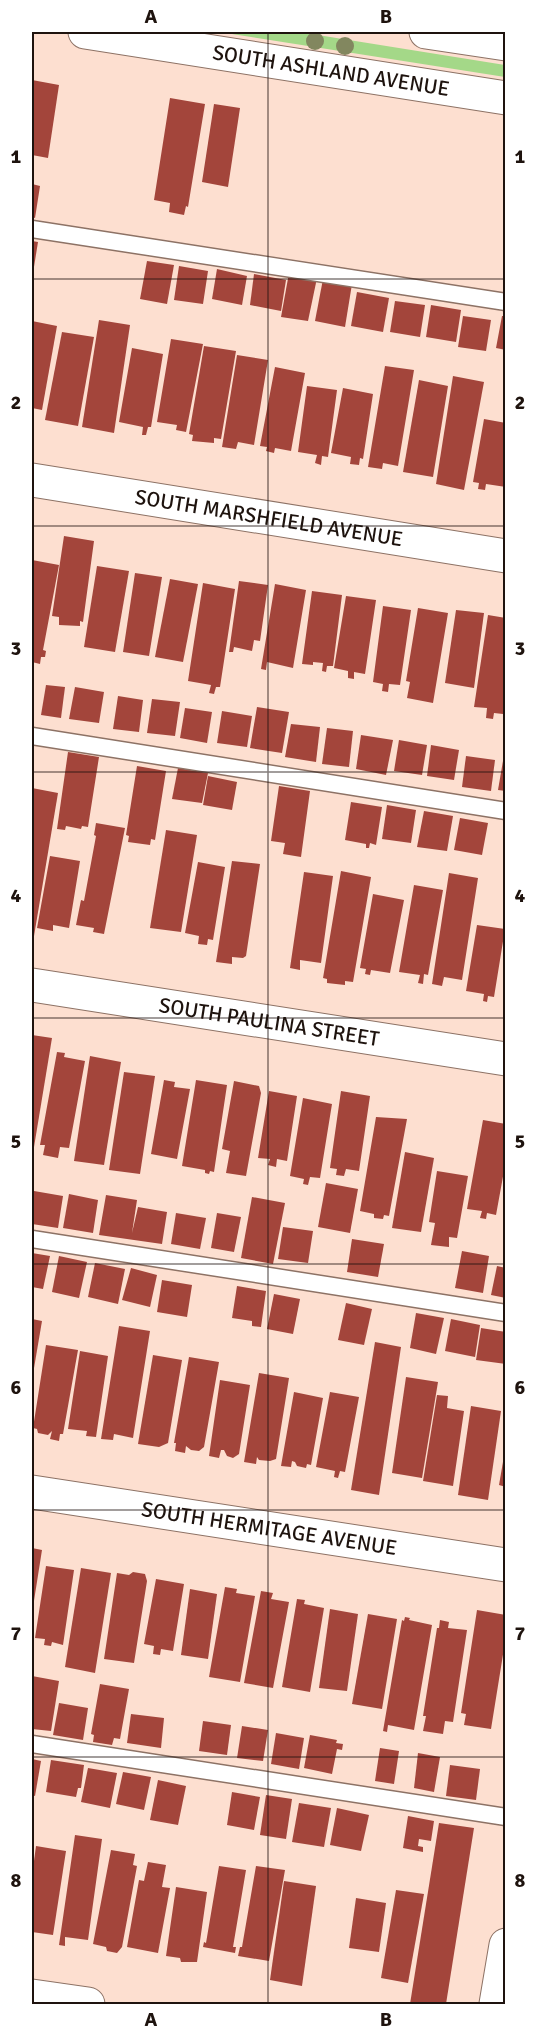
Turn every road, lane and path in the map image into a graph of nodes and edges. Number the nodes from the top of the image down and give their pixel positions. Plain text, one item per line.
1 (85, 32) edge
2 (426, 32) edge
3 (506, 44) edge
4 (506, 98) edge
5 (32, 229) edge
6 (506, 302) edge
7 (32, 480) edge
8 (506, 556) edge
9 (32, 736) edge
10 (506, 811) edge
11 (32, 985) edge
12 (506, 1059) edge
13 (32, 1239) edge
14 (506, 1313) edge
15 (32, 1492) edge
16 (506, 1565) edge
17 (32, 1744) edge
18 (506, 1817) edge
19 (506, 1945) edge
20 (32, 1996) edge
21 (87, 2004) edge
22 (496, 2004) edge

1 - 4 street, SOUTH ASHLAND AVENUE
2 - 3 street
5 - 6 lane
7 - 8 street, SOUTH MARSHFIELD AVENUE
9 - 10 lane
11 - 12 street, SOUTH PAULINA STREET
13 - 14 lane
15 - 16 street, SOUTH HERMITAGE AVENUE
17 - 18 lane
19 - 22 street
20 - 21 street

